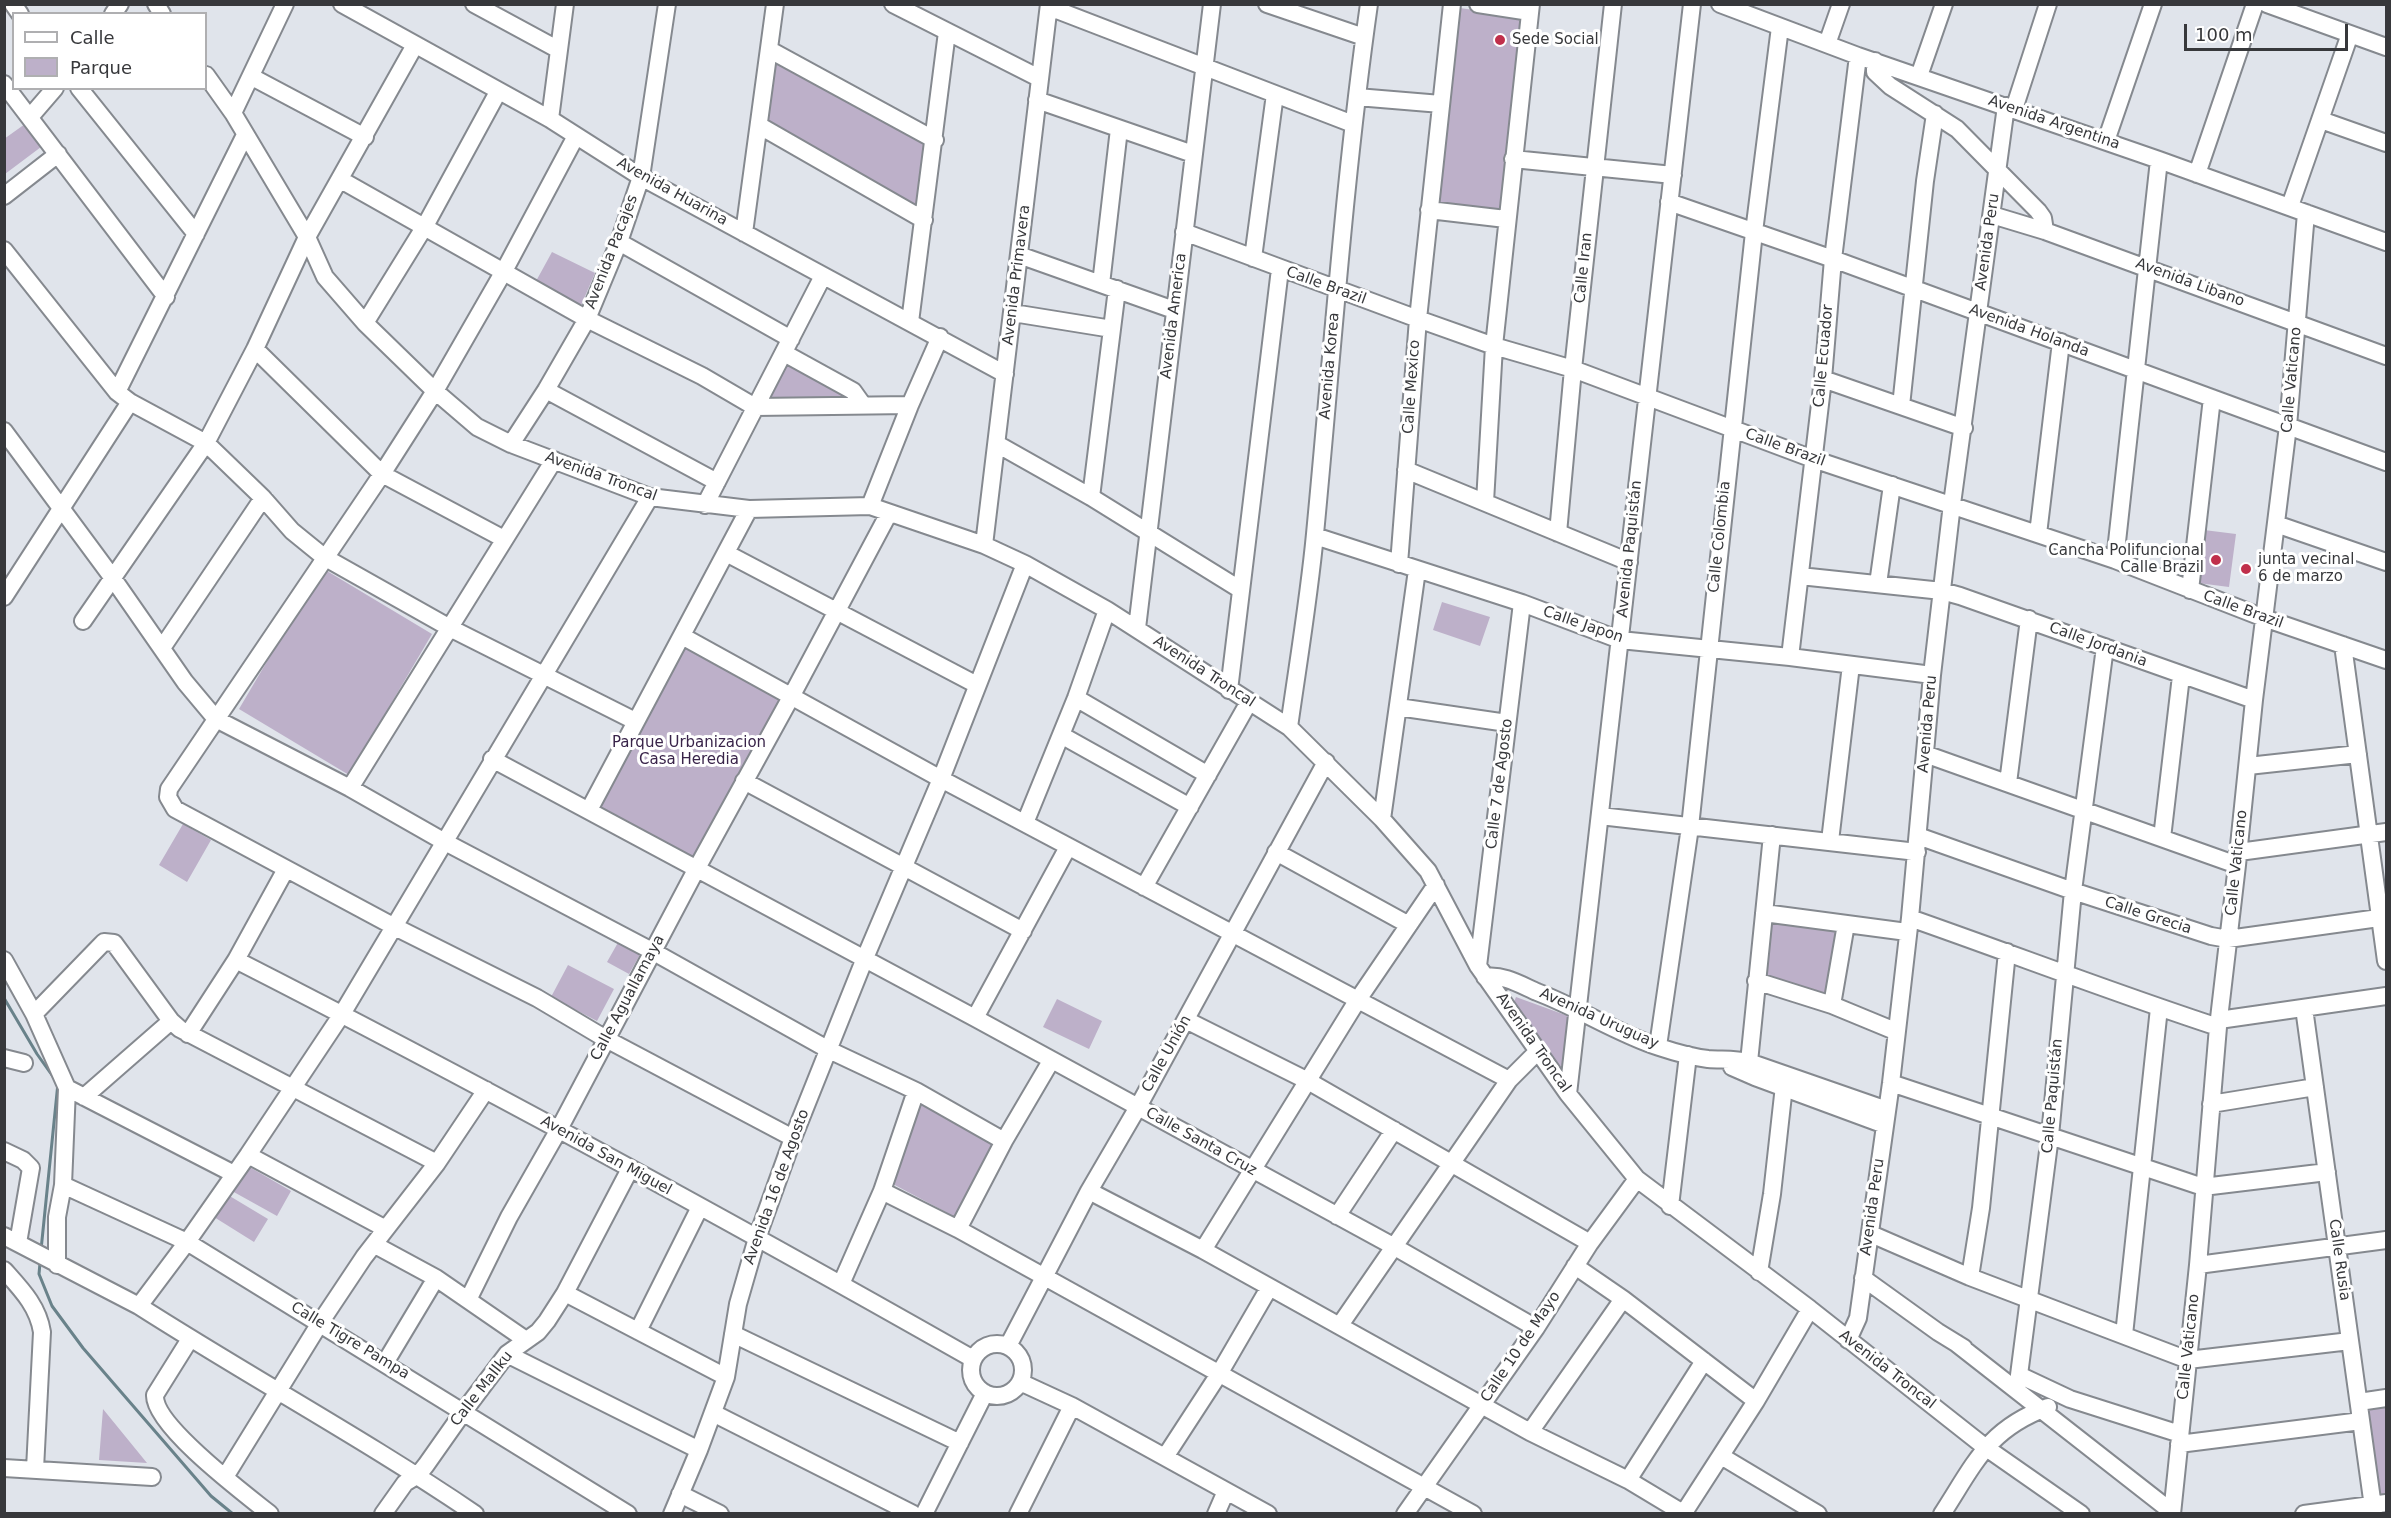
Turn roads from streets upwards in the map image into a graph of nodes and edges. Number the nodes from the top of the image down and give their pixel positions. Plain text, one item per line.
1 (285, 4) edge
2 (342, 4) edge
3 (565, 4) edge
4 (775, 4) edge
5 (893, 4) edge
6 (1212, 4) edge
7 (1267, 4) edge
8 (1369, 4) edge
9 (1452, 4) edge
10 (1478, 4) edge
11 (1613, 4) edge
12 (1692, 4) edge
13 (1841, 4) edge
14 (1944, 4) edge
15 (2048, 4) edge
16 (2153, 4) edge
17 (2256, 4) edge
18 (2267, 4) edge
19 (481, 6) edge
20 (1049, 6) edge
21 (1728, 6) edge
22 (662, 7) edge
23 (357, 8) edge
24 (1531, 8) edge
25 (1780, 27) junction
26 (947, 32) junction
27 (2350, 34) junction
28 (1364, 37) junction
29 (1827, 44) junction
30 (415, 45) junction
31 (2386, 47) edge
32 (559, 50) junction
33 (770, 50) junction
34 (1866, 58) junction
35 (1205, 67) junction
36 (207, 76) edge
37 (1919, 76) junction
38 (252, 77) junction
39 (1039, 78) junction
40 (4, 84) edge
41 (53, 90) edge
42 (81, 90) edge
43 (498, 92) junction
44 (1275, 94) junction
45 (1356, 97) junction
46 (1037, 100) junction
47 (1441, 104) junction
48 (2010, 108) junction
49 (233, 113) junction
50 (1935, 114) junction
51 (30, 117) junction
52 (550, 119) junction
53 (2320, 120) junction
54 (1353, 124) junction
55 (760, 126) junction
56 (1119, 129) junction
57 (245, 135) junction
58 (576, 136) junction
59 (365, 137) junction
60 (935, 140) junction
61 (2106, 141) junction
62 (2386, 143) edge
63 (58, 154) junction
64 (1194, 154) junction
65 (1513, 159) junction
66 (2159, 160) junction
67 (1595, 168) junction
68 (1997, 172) junction
69 (2196, 174) junction
70 (1673, 175) junction
71 (641, 177) junction
72 (341, 180) junction
73 (4, 196) edge
74 (1670, 202) junction
75 (2290, 206) junction
76 (1430, 210) junction
77 (2306, 213) junction
78 (1992, 215) junction
79 (1506, 219) junction
80 (924, 220) junction
81 (425, 226) junction
82 (2045, 231) junction
83 (1184, 232) junction
84 (1754, 232) junction
85 (744, 233) junction
86 (196, 234) junction
87 (307, 237) junction
88 (619, 242) junction
89 (2386, 242) edge
90 (4, 250) edge
91 (1019, 255) junction
92 (1252, 258) junction
93 (1833, 259) junction
94 (2148, 268) junction
95 (1280, 269) junction
96 (504, 271) junction
97 (823, 276) junction
98 (1109, 286) junction
99 (1913, 289) junction
100 (1336, 290) junction
101 (166, 297) junction
102 (1174, 310) junction
103 (1978, 312) junction
104 (1013, 313) junction
105 (587, 319) junction
106 (1418, 319) junction
107 (910, 322) junction
108 (2297, 322) junction
109 (365, 323) junction
110 (1112, 329) junction
111 (940, 337) junction
112 (2061, 342) junction
113 (787, 346) junction
114 (1494, 346) junction
115 (255, 350) junction
116 (2386, 356) edge
117 (1573, 369) junction
118 (2136, 370) junction
119 (1005, 374) junction
120 (1823, 379) junction
121 (546, 390) junction
122 (435, 391) junction
123 (117, 392) junction
124 (1647, 397) junction
125 (2212, 398) junction
126 (130, 402) junction
127 (863, 405) junction
128 (910, 405) junction
129 (1901, 406) junction
130 (755, 407) junction
131 (2288, 426) junction
132 (1964, 428) junction
133 (1732, 429) junction
134 (4, 431) edge
135 (206, 443) junction
136 (511, 444) junction
137 (997, 444) junction
138 (1814, 459) junction
139 (554, 460) junction
140 (2386, 462) edge
141 (1406, 470) junction
142 (382, 474) junction
143 (717, 482) junction
144 (1892, 485) junction
145 (650, 497) junction
146 (1091, 497) junction
147 (263, 498) junction
148 (1485, 502) junction
149 (1952, 504) junction
150 (705, 505) junction
151 (870, 506) junction
152 (749, 509) junction
153 (62, 510) junction
154 (889, 513) junction
155 (2276, 524) junction
156 (1558, 532) junction
157 (1148, 533) junction
158 (2038, 534) junction
159 (1315, 536) junction
160 (504, 539) junction
161 (984, 545) junction
162 (726, 553) junction
163 (324, 557) junction
164 (2115, 560) junction
165 (1629, 562) junction
166 (2386, 562) edge
167 (1025, 564) junction
168 (1399, 564) junction
169 (1417, 570) junction
170 (1800, 576) junction
171 (112, 577) junction
172 (1878, 584) junction
173 (1241, 590) junction
174 (2190, 590) junction
175 (1942, 591) junction
176 (4, 597) edge
177 (1521, 603) junction
178 (838, 610) junction
179 (1107, 610) junction
180 (2264, 618) junction
181 (2029, 620) junction
182 (83, 621) dead end
183 (450, 628) junction
184 (1137, 628) junction
185 (682, 636) junction
186 (1620, 640) junction
187 (2343, 645) junction
188 (2105, 647) junction
189 (162, 648) junction
190 (1708, 649) junction
191 (1790, 657) junction
192 (2386, 660) edge
193 (1851, 665) junction
194 (544, 673) junction
195 (1932, 675) junction
196 (2181, 676) junction
197 (977, 685) junction
198 (1229, 690) junction
199 (791, 697) junction
200 (1076, 698) junction
201 (2254, 700) junction
202 (1249, 702) junction
203 (1398, 706) junction
204 (216, 719) junction
205 (635, 721) junction
206 (1507, 723) junction
207 (1289, 727) junction
208 (1061, 735) junction
209 (1925, 754) junction
210 (2358, 754) junction
211 (492, 759) junction
212 (1326, 762) junction
213 (2248, 766) junction
214 (1208, 775) junction
215 (940, 779) junction
216 (744, 781) junction
217 (2008, 783) junction
218 (350, 788) junction
219 (1190, 807) junction
220 (589, 810) junction
221 (2082, 811) junction
222 (1600, 816) junction
223 (1382, 819) junction
224 (1025, 823) junction
225 (1690, 827) junction
226 (2386, 832) edge
227 (2369, 834) junction
228 (1772, 835) junction
229 (2162, 838) junction
230 (443, 841) junction
231 (1830, 841) junction
232 (1918, 844) junction
233 (1068, 847) junction
234 (1276, 852) junction
235 (2238, 859) junction
236 (903, 867) junction
237 (697, 868) junction
238 (286, 869) junction
239 (1436, 885) junction
240 (1144, 887) junction
241 (2073, 891) junction
242 (1764, 913) junction
243 (2384, 917) edge
244 (1846, 924) junction
245 (1409, 925) junction
246 (1909, 925) junction
247 (393, 926) junction
248 (1023, 932) junction
249 (1233, 935) junction
250 (2228, 939) junction
251 (652, 951) junction
252 (2007, 952) junction
253 (865, 958) junction
254 (4, 960) edge
255 (236, 960) junction
256 (2386, 961) edge
257 (1482, 971) junction
258 (2064, 975) junction
259 (1756, 981) junction
260 (2386, 996) edge
261 (1357, 1001) junction
262 (1832, 1005) junction
263 (2159, 1008) junction
264 (2304, 1008) junction
265 (1578, 1012) junction
266 (34, 1014) junction
267 (342, 1014) junction
268 (975, 1018) junction
269 (1186, 1020) junction
270 (171, 1021) junction
271 (2218, 1023) junction
272 (1895, 1031) junction
273 (188, 1034) junction
274 (606, 1039) junction
275 (1658, 1046) junction
276 (829, 1050) junction
277 (1538, 1051) junction
278 (1688, 1055) junction
279 (4, 1059) edge
280 (1718, 1059) junction
281 (1051, 1061) junction
282 (1749, 1062) junction
283 (24, 1063) dead end
284 (1509, 1080) junction
285 (1308, 1081) junction
286 (1785, 1082) junction
287 (1891, 1083) junction
288 (2315, 1087) junction
289 (67, 1088) junction
290 (293, 1090) junction
291 (486, 1090) junction
292 (916, 1090) junction
293 (1568, 1094) junction
294 (84, 1096) junction
295 (2211, 1104) junction
296 (1138, 1107) junction
297 (1989, 1115) junction
298 (1886, 1118) junction
299 (1394, 1130) junction
300 (558, 1131) junction
301 (2050, 1136) junction
302 (794, 1138) junction
303 (1004, 1141) junction
304 (4, 1151) edge
305 (248, 1155) junction
306 (1452, 1162) junction
307 (436, 1163) junction
308 (2143, 1167) junction
309 (630, 1169) junction
310 (1253, 1171) junction
311 (2327, 1172) junction
312 (234, 1174) junction
313 (1637, 1179) junction
314 (63, 1185) junction
315 (2203, 1187) junction
316 (882, 1191) junction
317 (1089, 1191) junction
318 (1670, 1206) junction
319 (700, 1207) junction
320 (1337, 1216) junction
321 (386, 1229) junction
322 (958, 1229) junction
323 (1871, 1234) junction
324 (757, 1238) junction
325 (11, 1240) edge
326 (2386, 1240) edge
327 (187, 1242) junction
328 (1590, 1243) junction
329 (375, 1245) junction
330 (1393, 1246) junction
331 (2337, 1247) junction
332 (1203, 1250) junction
333 (45, 1257) junction
334 (2198, 1265) junction
335 (1575, 1266) junction
336 (4, 1270) edge
337 (1759, 1272) junction
338 (1045, 1277) junction
339 (1970, 1277) junction
340 (436, 1278) junction
341 (1863, 1278) junction
342 (841, 1284) junction
343 (1269, 1287) junction
344 (565, 1293) junction
345 (1623, 1299) junction
346 (2030, 1299) junction
347 (468, 1300) junction
348 (139, 1306) junction
349 (1810, 1309) junction
350 (320, 1323) junction
351 (1340, 1325) junction
352 (1536, 1328) junction
353 (638, 1331) junction
354 (733, 1334) junction
355 (2124, 1335) junction
356 (190, 1339) junction
357 (526, 1340) junction
358 (1848, 1340) junction
359 (2350, 1341) junction
360 (1956, 1343) junction
361 (1008, 1346) junction
362 (507, 1354) junction
363 (973, 1359) junction
364 (2188, 1360) junction
365 (1704, 1361) junction
366 (385, 1363) junction
367 (1219, 1374) junction
368 (2019, 1375) junction
369 (726, 1377) junction
370 (1020, 1382) junction
371 (279, 1393) junction
372 (985, 1393) junction
373 (2386, 1398) edge
374 (2070, 1399) junction
375 (1756, 1401) junction
376 (2359, 1402) junction
377 (1482, 1405) junction
378 (1072, 1406) junction
379 (2041, 1410) junction
380 (464, 1411) junction
381 (713, 1413) junction
382 (2361, 1421) junction
383 (1530, 1432) junction
384 (2180, 1439) junction
385 (960, 1443) junction
386 (1985, 1447) junction
387 (699, 1450) junction
388 (1721, 1456) junction
389 (1165, 1457) junction
390 (4, 1468) edge
391 (35, 1469) junction
392 (418, 1475) junction
393 (152, 1477) dead end
394 (225, 1477) junction
395 (1628, 1480) junction
396 (1423, 1486) junction
397 (1226, 1491) junction
398 (680, 1494) junction
399 (2378, 1507) edge
400 (2077, 1512) edge
401 (1683, 1513) edge
402 (2172, 1513) edge
403 (270, 1514) edge
404 (383, 1514) edge
405 (475, 1514) edge
406 (628, 1514) edge
407 (672, 1514) edge
408 (720, 1514) edge
409 (913, 1514) edge
410 (924, 1514) edge
411 (1018, 1514) edge
412 (1216, 1514) edge
413 (1268, 1514) edge
414 (1405, 1514) edge
415 (1473, 1514) edge
416 (1818, 1514) edge
417 (1942, 1514) edge
418 (2304, 1514) edge

1 - 38 street
2 - 23 street, Avenida Huarina
3 - 32 street
4 - 33 street
5 - 26 street
6 - 35 street, Avenida America
7 - 28 street
8 - 28 street, Avenida Korea
9 - 47 street, Calle Mexico
10 - 24 street
11 - 67 street, Calle Iran
12 - 70 street, Avenida Paquistán
13 - 29 street
14 - 37 street
15 - 48 street, Avenida Peru
16 - 61 street
17 - 69 street
18 - 27 street
19 - 32 street
20 - 35 street
20 - 39 street, Avenida Primavera
21 - 25 street, Avenida Argentina
22 - 71 street, Avenida Pacajes
23 - 30 street, Avenida Huarina
24 - 65 street
25 - 29 street, Avenida Argentina
25 - 84 street, Calle Colombia
26 - 39 street
26 - 60 street
27 - 31 street
27 - 53 street
28 - 45 street, Avenida Korea
29 - 34 street, Avenida Argentina
30 - 43 street, Avenida Huarina
30 - 59 street
32 - 52 street
33 - 55 street
33 - 60 street
34 - 37 street, Avenida Argentina
34 - 50 street
34 - 93 street, Calle Ecuador
35 - 44 street
35 - 64 street, Avenida America
36 - 49 street, Avenida Troncal
37 - 48 street, Avenida Argentina
38 - 49 street
38 - 59 street
39 - 46 street, Avenida Primavera
40 - 51 street
41 - 51 street
42 - 86 street
43 - 52 street, Avenida Huarina
43 - 81 street
44 - 54 street
44 - 92 street
45 - 47 street
45 - 54 street, Avenida Korea
46 - 56 street
46 - 91 street, Avenida Primavera
47 - 76 street, Calle Mexico
48 - 61 street, Avenida Argentina
48 - 68 street, Avenida Peru
49 - 57 street, Avenida Troncal
50 - 68 street
50 - 99 street
51 - 63 street
52 - 58 street, Avenida Huarina
53 - 62 street
53 - 75 street
54 - 100 street, Avenida Korea
55 - 80 street
55 - 85 street
56 - 64 street
56 - 98 street
57 - 86 street
57 - 87 street, Avenida Troncal
58 - 71 street, Avenida Huarina
58 - 96 street
59 - 72 street
60 - 80 street
61 - 66 street, Avenida Argentina
63 - 73 street
63 - 101 street
64 - 83 street, Avenida America
65 - 67 street
65 - 79 street
66 - 69 street, Avenida Argentina
66 - 94 street
67 - 70 street
67 - 117 street, Calle Iran
68 - 78 street, Avenida Peru
68 - 82 street
69 - 75 street, Avenida Argentina
70 - 74 street, Avenida Paquistán
71 - 85 street, Avenida Huarina
71 - 88 street, Avenida Pacajes
72 - 81 street
72 - 87 street
74 - 84 street, Avenida Holanda
74 - 124 street, Avenida Paquistán
75 - 77 street, Avenida Argentina
76 - 79 street
76 - 106 street, Calle Mexico
77 - 89 street, Avenida Argentina
77 - 108 street, Calle Vaticano
78 - 82 street, Avenida Libano
78 - 103 street, Avenida Peru
79 - 114 street
80 - 107 street
81 - 96 street
81 - 109 street
82 - 94 street, Avenida Libano
83 - 92 street, Calle Brazil
83 - 102 street, Avenida America
84 - 93 street, Avenida Holanda
84 - 133 street, Calle Colombia
85 - 97 street, Avenida Huarina
86 - 101 street
87 - 109 street, Avenida Troncal
87 - 115 street
88 - 105 street, Avenida Pacajes
88 - 113 street
90 - 123 street
91 - 98 street
91 - 104 street, Avenida Primavera
92 - 95 street, Calle Brazil
93 - 99 street, Avenida Holanda
93 - 120 street, Calle Ecuador
94 - 108 street, Avenida Libano
94 - 118 street
95 - 100 street, Calle Brazil
95 - 173 street
96 - 105 street
96 - 122 street
97 - 107 street, Avenida Huarina
97 - 113 street
98 - 102 street
98 - 110 street
99 - 103 street, Avenida Holanda
99 - 129 street
100 - 106 street, Calle Brazil
100 - 159 street, Avenida Korea
101 - 123 street
102 - 157 street, Avenida America
103 - 112 street, Avenida Holanda
103 - 132 street, Avenida Peru
104 - 110 street
104 - 119 street, Avenida Primavera
105 - 121 street, Avenida Pacajes
105 - 130 street
106 - 114 street, Calle Brazil
106 - 141 street, Calle Mexico
107 - 111 street, Avenida Huarina
108 - 116 street, Avenida Libano
108 - 131 street, Calle Vaticano
109 - 122 street, Avenida Troncal
110 - 146 street
111 - 119 street, Avenida Huarina
111 - 128 street
112 - 118 street, Avenida Holanda
112 - 158 street
113 - 127 street
113 - 130 street
114 - 117 street, Calle Brazil
114 - 148 street
115 - 135 street
115 - 142 street
117 - 124 street, Calle Brazil
117 - 156 street, Calle Iran
118 - 125 street, Avenida Holanda
118 - 164 street
119 - 137 street, Avenida Primavera
120 - 129 street
120 - 138 street, Calle Ecuador
121 - 136 street, Avenida Pacajes
121 - 143 street
122 - 136 street, Avenida Troncal
122 - 142 street
123 - 126 street
124 - 133 street, Calle Brazil
124 - 165 street, Avenida Paquistán
125 - 131 street, Avenida Holanda
125 - 174 street
126 - 135 street
126 - 153 street
127 - 128 street
127 - 130 street
128 - 151 street
129 - 132 street
130 - 143 street
131 - 140 street, Avenida Holanda
131 - 155 street, Calle Vaticano
132 - 149 street, Avenida Peru
133 - 138 street, Calle Brazil
133 - 190 street, Calle Colombia
134 - 153 street
135 - 147 street
135 - 171 street
136 - 139 street, Avenida Troncal
137 - 146 street
137 - 161 street, Avenida Primavera
138 - 144 street, Calle Brazil
138 - 170 street, Calle Ecuador
139 - 145 street, Avenida Troncal
139 - 160 street
141 - 148 street
141 - 168 street, Calle Mexico
142 - 160 street
142 - 163 street
143 - 150 street
144 - 149 street, Calle Brazil
144 - 172 street
145 - 150 street, Avenida Troncal
145 - 194 street
146 - 157 street
147 - 163 street
147 - 189 street
148 - 156 street
149 - 158 street, Calle Brazil
149 - 175 street, Avenida Peru
150 - 152 street, Avenida Troncal
151 - 152 street, Avenida Troncal
151 - 154 street, Avenida Troncal
152 - 162 street
153 - 171 street
153 - 176 street
154 - 161 street, Avenida Troncal
154 - 178 street, Calle Aguallamaya
155 - 166 street
155 - 180 street, Calle Vaticano
156 - 165 street
157 - 173 street
157 - 184 street, Avenida America
158 - 164 street, Calle Brazil
159 - 168 street, Calle Japon
159 - 207 street, Avenida Korea
160 - 183 street
161 - 167 street, Avenida Troncal
162 - 178 street
162 - 185 street
163 - 183 street
163 - 204 street
164 - 174 street, Calle Brazil
165 - 186 street, Avenida Paquistán
167 - 179 street, Avenida Troncal
167 - 197 street, Avenida 16 de Agosto
168 - 169 street, Calle Japon
169 - 177 street, Calle Japon
169 - 203 street
170 - 172 street, Calle Jordania
170 - 191 street, Calle Ecuador
171 - 182 street
171 - 189 street
172 - 175 street, Calle Jordania
173 - 198 street
174 - 180 street, Calle Brazil
175 - 181 street, Calle Jordania
175 - 195 street, Avenida Peru
177 - 186 street, Calle Japon
177 - 206 street, Calle 7 de Agosto
178 - 197 street
178 - 199 street, Calle Aguallamaya
179 - 184 street, Avenida Troncal
179 - 200 street
180 - 187 street, Calle Brazil
180 - 201 street, Calle Vaticano
181 - 188 street, Calle Jordania
181 - 217 street
183 - 194 street
183 - 218 street
184 - 198 street, Avenida Troncal
185 - 199 street
185 - 205 street
186 - 190 street, Calle Japon
186 - 222 street, Avenida Paquistán
187 - 192 street, Calle Brazil
187 - 210 street
188 - 196 street, Calle Jordania
188 - 221 street, Calle Paquistán
189 - 204 street
190 - 191 street, Calle Japon
190 - 225 street, Calle Colombia
191 - 193 street, Calle Japon
193 - 195 street, Calle Japon
193 - 231 street
194 - 205 street
194 - 211 street
195 - 209 street, Avenida Peru
196 - 201 street, Calle Jordania
196 - 229 street
197 - 215 street, Avenida 16 de Agosto
198 - 202 street, Avenida Troncal
199 - 215 street
199 - 216 street, Calle Aguallamaya
200 - 208 street
200 - 214 street
201 - 213 street, Calle Vaticano
202 - 207 street, Avenida Troncal
202 - 214 street
203 - 206 street
203 - 223 street
204 - 218 street
204 - 238 street
205 - 220 street
206 - 257 street, Calle 7 de Agosto
207 - 212 street, Avenida Troncal
208 - 219 street
208 - 224 street
209 - 217 street
209 - 232 street, Avenida Peru
210 - 213 street
210 - 227 street
211 - 220 street, Calle Santa Cruz
211 - 230 street
212 - 223 street, Avenida Troncal
212 - 234 street, Calle Unión
213 - 235 street, Calle Vaticano
214 - 219 street
215 - 224 street
215 - 236 street, Avenida 16 de Agosto
216 - 236 street
216 - 237 street, Calle Aguallamaya
217 - 221 street
218 - 230 street
219 - 240 street
220 - 237 street, Calle Santa Cruz
221 - 229 street
221 - 241 street, Calle Paquistán
222 - 225 street, Calle Grecia
222 - 265 street, Avenida Paquistán
223 - 239 street, Avenida Troncal
224 - 233 street
225 - 228 street, Calle Grecia
225 - 275 street, Calle Colombia
226 - 227 street
227 - 235 street
227 - 243 street
228 - 231 street, Calle Grecia
228 - 242 street
229 - 235 street
230 - 247 street
230 - 251 street
231 - 232 street, Calle Grecia
232 - 241 street, Calle Grecia
232 - 246 street, Avenida Peru
233 - 240 street
233 - 248 street
234 - 245 street
234 - 249 street, Calle Unión
235 - 250 street, Calle Vaticano
236 - 248 street
236 - 253 street, Avenida 16 de Agosto
237 - 251 street, Calle Aguallamaya
237 - 253 street, Calle Santa Cruz
238 - 247 street
238 - 255 street
239 - 245 street
239 - 257 street, Avenida Troncal
240 - 249 street
241 - 250 street, Calle Grecia
241 - 258 street, Calle Paquistán
242 - 244 street
242 - 259 street
243 - 250 street, Calle Grecia
243 - 256 street
244 - 246 street
244 - 262 street
245 - 261 street
246 - 252 street
246 - 272 street, Avenida Peru
247 - 267 street
247 - 274 street
248 - 268 street
249 - 261 street
249 - 269 street, Calle Unión
250 - 271 street, Calle Vaticano
251 - 274 street, Calle Aguallamaya
251 - 276 street
252 - 258 street
252 - 297 street
253 - 268 street, Calle Santa Cruz
253 - 276 street, Avenida 16 de Agosto
254 - 266 street
255 - 267 street, Avenida San Miguel
255 - 273 street
257 - 265 street, Avenida Uruguay
257 - 277 street, Avenida Troncal
258 - 263 street
258 - 301 street, Calle Paquistán
259 - 262 street
259 - 282 street
260 - 264 street
261 - 284 street
261 - 285 street
262 - 272 street
263 - 271 street
263 - 308 street
264 - 271 street
264 - 288 street, Calle Rusia
265 - 275 street, Avenida Uruguay
265 - 293 street, Avenida Paquistán
266 - 270 street
266 - 289 street
267 - 290 street
267 - 291 street, Avenida San Miguel
268 - 281 street, Calle Santa Cruz
269 - 285 street
269 - 296 street, Calle Unión
270 - 273 street
270 - 294 street
271 - 295 street, Calle Vaticano
272 - 287 street, Avenida Peru
273 - 290 street
274 - 300 street, Calle Aguallamaya
274 - 302 street
275 - 278 street, Avenida Uruguay
276 - 292 street
276 - 302 street, Avenida 16 de Agosto
277 - 284 street
277 - 293 street, Avenida Troncal
278 - 280 street, Avenida Uruguay
278 - 318 street
279 - 283 street
280 - 282 street, Avenida Uruguay
280 - 286 street
281 - 296 street, Calle Santa Cruz
281 - 303 street
282 - 286 street, Avenida Uruguay
284 - 306 street
285 - 299 street
285 - 310 street
286 - 298 street
286 - 337 street
287 - 297 street
287 - 298 street, Avenida Peru
288 - 295 street
288 - 311 street, Calle Rusia
289 - 294 street
289 - 314 street
290 - 305 street
290 - 307 street
291 - 300 street, Avenida San Miguel
291 - 307 street
292 - 303 street
292 - 316 street
293 - 313 street, Avenida Troncal
294 - 312 street
295 - 315 street, Calle Vaticano
296 - 310 street, Calle Santa Cruz
296 - 317 street, Calle Unión
297 - 301 street
297 - 339 street
298 - 323 street, Avenida Peru
299 - 306 street
299 - 320 street
300 - 309 street, Avenida San Miguel
300 - 347 street, Calle Aguallamaya
301 - 308 street
301 - 346 street, Calle Paquistán
302 - 324 street, Avenida 16 de Agosto
303 - 322 street
304 - 325 street
305 - 312 street
305 - 321 street
306 - 328 street
306 - 330 street
307 - 321 street
308 - 315 street
308 - 355 street
309 - 319 street, Avenida San Miguel
309 - 344 street, Calle Mallku
310 - 320 street, Calle Santa Cruz
310 - 332 street
311 - 315 street
311 - 331 street, Calle Rusia
312 - 327 street
313 - 318 street, Avenida Troncal
313 - 328 street, Calle 10 de Mayo
314 - 327 street, Calle Tigre Pampa
314 - 333 street
315 - 334 street, Calle Vaticano
316 - 322 street
316 - 342 street
317 - 332 street
317 - 338 street, Calle Unión
318 - 337 street, Avenida Troncal
319 - 324 street, Avenida San Miguel
319 - 353 street
320 - 330 street, Calle Santa Cruz
321 - 329 street
322 - 338 street
323 - 339 street
323 - 341 street, Avenida Peru
324 - 342 street, Avenida San Miguel
324 - 354 street, Avenida 16 de Agosto
325 - 333 street
326 - 331 street
327 - 348 street
327 - 350 street, Calle Tigre Pampa
328 - 335 street, Calle 10 de Mayo
329 - 340 street
329 - 350 street
330 - 351 street
330 - 352 street, Calle Santa Cruz
331 - 334 street
331 - 359 street, Calle Rusia
332 - 343 street
333 - 348 street
334 - 364 street, Calle Vaticano
335 - 345 street
335 - 352 street, Calle 10 de Mayo
336 - 391 street
337 - 349 street, Avenida Troncal
338 - 361 street, Calle Unión
338 - 367 street
339 - 346 street
340 - 347 street
340 - 366 street
341 - 358 street, Avenida Peru
341 - 360 street
342 - 363 street, Avenida San Miguel
343 - 351 street
343 - 367 street
344 - 353 street
344 - 357 street, Calle Mallku
345 - 365 street
345 - 383 street
346 - 355 street
346 - 368 street, Calle Paquistán
347 - 357 street
348 - 356 street
349 - 358 street, Avenida Troncal
349 - 375 street
350 - 366 street, Calle Tigre Pampa
350 - 371 street
351 - 377 street
352 - 377 street, Calle 10 de Mayo
353 - 369 street
354 - 369 street, Avenida 16 de Agosto
354 - 385 street
355 - 364 street
356 - 371 street
356 - 394 street
357 - 362 street, Calle Mallku
358 - 386 street, Avenida Troncal
359 - 364 street
359 - 376 street, Calle Rusia
360 - 368 street
360 - 379 street
361 - 363 street
361 - 370 street
362 - 380 street, Calle Mallku
362 - 387 street
363 - 372 street
364 - 384 street, Calle Vaticano
365 - 375 street
365 - 395 street
366 - 380 street, Calle Tigre Pampa
367 - 389 street
367 - 396 street
368 - 374 street
369 - 381 street, Avenida 16 de Agosto
370 - 372 street
370 - 378 street
371 - 392 street
371 - 394 street
372 - 385 street
373 - 376 street
374 - 379 street
374 - 384 street
375 - 388 street
376 - 382 street, Calle Rusia
377 - 383 street
377 - 396 street, Calle 10 de Mayo
378 - 389 street
378 - 411 street
379 - 386 street
379 - 402 street
380 - 392 street, Calle Mallku
380 - 406 street, Calle Tigre Pampa
381 - 387 street, Avenida 16 de Agosto
381 - 409 street
382 - 384 street
382 - 399 street, Calle Rusia
383 - 395 street
384 - 402 street, Calle Vaticano
385 - 410 street
386 - 400 street, Avenida Troncal
386 - 417 street
387 - 398 street, Avenida 16 de Agosto
388 - 401 street
388 - 416 street
389 - 397 street
390 - 391 street
391 - 393 street
392 - 404 street, Calle Mallku
392 - 405 street
394 - 403 street
395 - 401 street
396 - 414 street, Calle 10 de Mayo
396 - 415 street
397 - 412 street
397 - 413 street
398 - 407 street, Avenida 16 de Agosto
398 - 408 street
399 - 418 street

